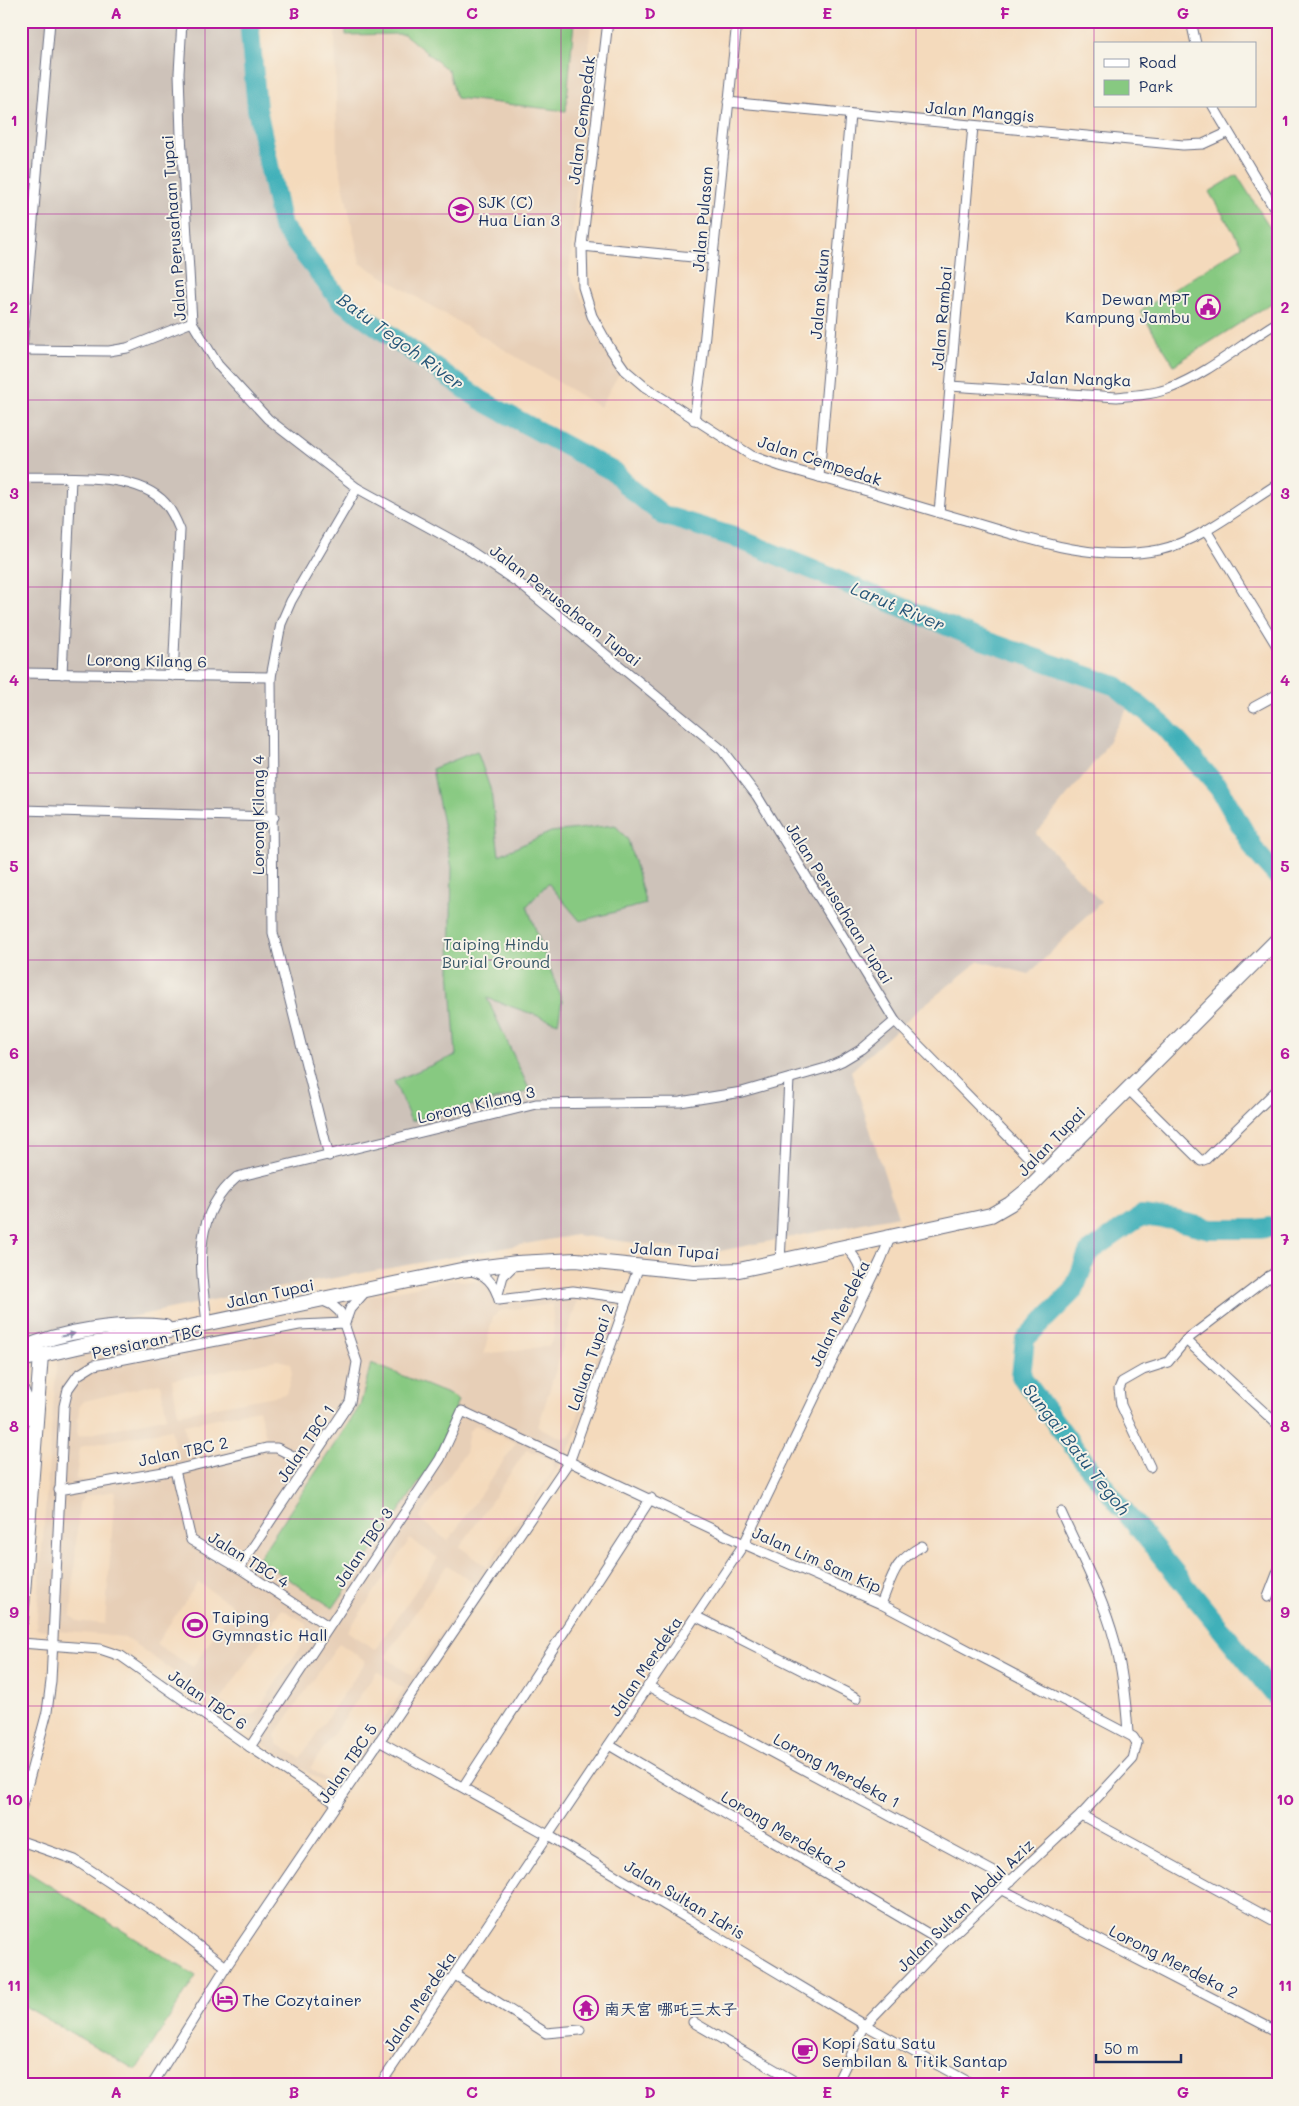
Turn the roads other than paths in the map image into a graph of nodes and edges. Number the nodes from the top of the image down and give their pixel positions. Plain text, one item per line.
1 (50, 21) edge
2 (182, 21) edge
3 (608, 21) edge
4 (737, 21) edge
5 (1191, 21) edge
6 (1196, 42) edge
7 (728, 102) junction
8 (1214, 108) edge
9 (850, 114) junction
10 (973, 126) junction
11 (1227, 133) junction
12 (1278, 215) edge
13 (582, 246) junction
14 (713, 259) junction
15 (192, 322) junction
16 (1278, 322) edge
17 (22, 350) edge
18 (950, 386) junction
19 (694, 420) junction
20 (819, 477) junction
21 (21, 478) edge
22 (71, 479) junction
23 (1278, 484) edge
24 (357, 488) junction
25 (939, 513) junction
26 (1206, 530) junction
27 (1278, 648) edge
28 (21, 673) edge
29 (62, 674) junction
30 (173, 676) junction
31 (271, 677) junction
32 (1278, 694) edge
33 (1254, 707) dead end
34 (21, 810) edge
35 (274, 817) junction
36 (1278, 939) edge
37 (894, 1021) junction
38 (789, 1079) junction
39 (1127, 1088) junction
40 (1278, 1089) edge
41 (329, 1156) junction
42 (1044, 1172) junction
43 (890, 1238) junction
44 (845, 1247) junction
45 (780, 1262) junction
46 (517, 1263) junction
47 (639, 1266) junction
48 (461, 1270) junction
49 (1278, 1270) edge
50 (1269, 1276) junction
51 (1278, 1284) edge
52 (369, 1289) junction
53 (498, 1294) junction
54 (626, 1298) junction
55 (321, 1300) junction
56 (861, 1302) junction
57 (208, 1323) junction
58 (345, 1323) junction
59 (180, 1329) junction
60 (1186, 1340) junction
61 (21, 1349) edge
62 (41, 1355) junction
63 (21, 1360) edge
64 (21, 1388) edge
65 (462, 1411) joint
66 (1278, 1425) edge
67 (30, 1429) edge
68 (570, 1460) junction
69 (309, 1464) junction
70 (1150, 1467) dead end
71 (175, 1470) junction
72 (59, 1490) junction
73 (651, 1498) junction
74 (1061, 1512) dead end
75 (744, 1544) junction
76 (922, 1546) dead end
77 (239, 1568) junction
78 (1278, 1571) edge
79 (1268, 1597) dead end
80 (881, 1604) junction
81 (697, 1617) junction
82 (21, 1620) edge
83 (328, 1626) junction
84 (21, 1643) edge
85 (53, 1645) junction
86 (648, 1686) junction
87 (857, 1698) dead end
88 (1128, 1733) junction
89 (379, 1741) junction
90 (609, 1745) junction
91 (250, 1747) junction
92 (463, 1787) junction
93 (337, 1804) junction
94 (21, 1809) edge
95 (1081, 1815) junction
96 (548, 1835) junction
97 (21, 1841) edge
98 (1011, 1882) junction
99 (1003, 1890) junction
100 (1278, 1923) edge
101 (944, 1943) junction
102 (226, 1967) junction
103 (455, 1975) junction
104 (693, 2022) dead end
105 (865, 2025) junction
106 (580, 2030) dead end
107 (1278, 2032) edge
108 (152, 2085) edge
109 (380, 2085) edge
110 (801, 2085) edge
111 (836, 2085) edge
112 (974, 2085) edge

1 - 17 street
2 - 15 street, Jalan Perusahaan Tupai
3 - 13 street, Jalan Cempedak
4 - 7 street, Jalan Pulasan
5 - 6 street
7 - 9 street, Jalan Manggis
7 - 14 street, Jalan Pulasan
8 - 11 street
9 - 10 street, Jalan Manggis
9 - 20 street, Jalan Sukun
10 - 11 street, Jalan Manggis
10 - 18 street, Jalan Rambai
11 - 12 street
13 - 14 street
13 - 19 street, Jalan Cempedak
14 - 19 street, Jalan Pulasan
15 - 17 street
15 - 24 street, Jalan Perusahaan Tupai
16 - 18 street, Jalan Nangka
18 - 25 street, Jalan Rambai
19 - 20 street, Jalan Cempedak
20 - 25 street, Jalan Cempedak
21 - 22 street
22 - 29 street
22 - 30 street
23 - 26 street, Jalan Cempedak
24 - 31 street, Lorong Kilang 4
24 - 37 street, Jalan Perusahaan Tupai
25 - 26 street, Jalan Cempedak
26 - 27 street
28 - 29 street, Lorong Kilang 6
29 - 30 street, Lorong Kilang 6
30 - 31 street, Lorong Kilang 6
31 - 35 street, Lorong Kilang 4
32 - 33 street
34 - 35 street
35 - 41 street, Lorong Kilang 4
36 - 39 main road, Jalan Tupai
37 - 38 street, Lorong Kilang 3
37 - 42 street, Jalan Perusahaan Tupai
38 - 41 street, Lorong Kilang 3
38 - 45 street
39 - 40 street
39 - 42 main road, Jalan Tupai
41 - 57 street, Lorong Kilang 3
42 - 43 main road, Jalan Tupai
43 - 44 main road, Jalan Tupai
43 - 56 street, Jalan Merdeka
44 - 45 main road, Jalan Tupai
44 - 56 street
45 - 47 main road, Jalan Tupai
46 - 47 main road, Jalan Tupai
46 - 48 main road, Jalan Tupai
46 - 53 street
47 - 54 street, Laluan Tupai 2
48 - 52 main road, Jalan Tupai
48 - 53 street
49 - 50 street
50 - 51 street
50 - 60 street
52 - 55 main road, Jalan Tupai
52 - 58 street
53 - 54 street
54 - 68 street, Laluan Tupai 2
55 - 57 main road, Jalan Tupai
55 - 58 street
56 - 75 street, Jalan Merdeka
57 - 59 main road, Jalan Tupai
58 - 69 street, Jalan TBC 1
58 - 72 street, Persiaran TBC
61 -> 59 main road
59 - 62 main road, Jalan Tupai
60 - 66 street
60 - 70 street
62 - 63 main road, Jalan Tupai
62 - 67 main road
64 - 67 main road
65 - 68 street, Jalan Lim Sam Kip
65 - 83 street, Jalan TBC 3
67 - 82 main road
68 - 73 street, Jalan Lim Sam Kip
68 - 89 street, Jalan TBC 5
69 - 71 street, Jalan TBC 2
69 - 77 street, Jalan TBC 1
71 - 72 street, Jalan TBC 2
71 - 77 street, Jalan TBC 4
72 - 85 street, Persiaran TBC
73 - 75 street, Jalan Lim Sam Kip
73 - 92 street
74 - 88 street
75 - 80 street, Jalan Lim Sam Kip
75 - 81 street, Jalan Merdeka
76 - 80 street
77 - 83 street, Jalan TBC 4
78 - 79 street
80 - 88 street, Jalan Lim Sam Kip
81 - 86 street, Jalan Merdeka
81 - 87 street
83 - 91 street, Jalan TBC 3
84 - 85 street, Jalan TBC 6
85 - 91 street, Jalan TBC 6
85 - 94 street, Persiaran TBC
86 - 90 street, Jalan Merdeka
86 - 98 street, Lorong Merdeka 1
88 - 95 street, Jalan Sultan Abdul Aziz
89 - 92 street, Jalan Sultan Idris
89 - 93 street, Jalan TBC 5
90 - 96 street, Jalan Merdeka
90 - 101 street, Lorong Merdeka 2
91 - 93 street, Jalan TBC 6
92 - 96 street, Jalan Sultan Idris
93 - 102 street, Jalan TBC 5
95 - 98 street, Jalan Sultan Abdul Aziz
95 - 100 street
96 - 103 street, Jalan Merdeka
96 - 105 street, Jalan Sultan Idris
97 - 102 street
98 - 99 street, Jalan Sultan Abdul Aziz
99 - 101 street, Jalan Sultan Abdul Aziz
99 - 107 street, Lorong Merdeka 2
101 - 105 street, Jalan Sultan Abdul Aziz
102 - 108 street, Jalan TBC 5
103 - 106 street
103 - 109 street, Jalan Merdeka
104 - 110 street
105 - 111 street, Jalan Sultan Abdul Aziz
105 - 112 street, Jalan Sultan Idris

